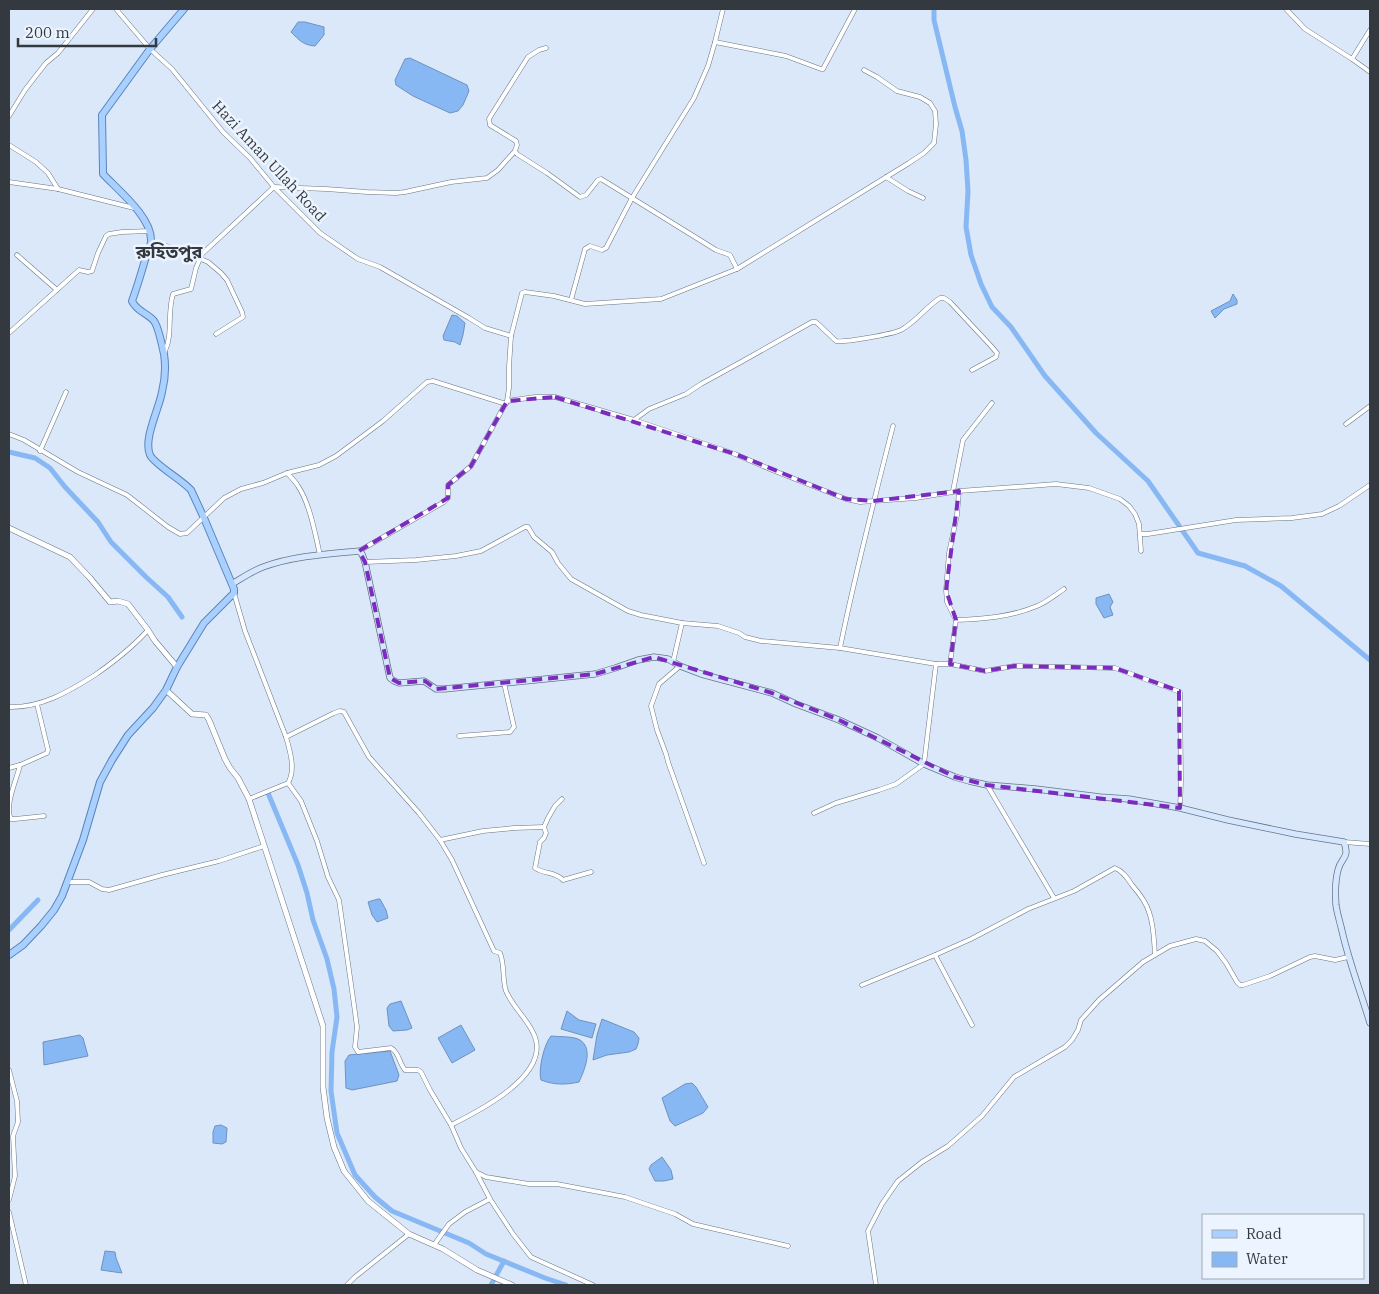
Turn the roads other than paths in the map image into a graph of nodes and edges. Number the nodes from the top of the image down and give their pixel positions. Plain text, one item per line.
1 (93, 9) edge
2 (116, 9) edge
3 (184, 9) edge
4 (723, 9) edge
5 (855, 9) edge
6 (1286, 9) edge
7 (1370, 30) edge
8 (716, 42) junction
9 (546, 48) dead end
10 (150, 49) junction
11 (1352, 59) junction
12 (864, 70) dead end
13 (1370, 72) edge
14 (9, 116) edge
15 (9, 145) edge
16 (515, 151) junction
17 (886, 177) junction
18 (9, 182) edge
19 (274, 187) junction
20 (58, 189) junction
21 (632, 198) junction
22 (923, 198) dead end
23 (135, 208) junction
24 (150, 231) junction
25 (150, 242) junction
26 (17, 255) dead end
27 (199, 260) junction
28 (737, 269) junction
29 (57, 290) junction
30 (571, 300) junction
31 (9, 333) edge
32 (216, 334) dead end
33 (511, 336) junction
34 (164, 353) junction
35 (972, 370) dead end
36 (66, 392) dead end
37 (507, 402) junction
38 (992, 403) dead end
39 (1370, 406) edge
40 (634, 420) junction
41 (1346, 424) dead end
42 (893, 426) dead end
43 (9, 434) edge
44 (40, 451) junction
45 (287, 473) junction
46 (1370, 485) edge
47 (953, 491) junction
48 (959, 491) junction
49 (873, 501) junction
50 (204, 518) junction
51 (9, 528) edge
52 (1140, 534) junction
53 (359, 551) junction
54 (1141, 551) dead end
55 (320, 555) junction
56 (365, 562) junction
57 (232, 584) junction
58 (1064, 589) dead end
59 (234, 593) junction
60 (956, 620) junction
61 (682, 623) junction
62 (148, 630) junction
63 (840, 648) junction
64 (673, 662) junction
65 (936, 664) junction
66 (950, 664) junction
67 (680, 666) junction
68 (177, 668) junction
69 (504, 683) junction
70 (166, 690) junction
71 (37, 704) junction
72 (9, 707) edge
73 (459, 736) dead end
74 (286, 737) junction
75 (924, 764) junction
76 (20, 765) junction
77 (9, 768) edge
78 (288, 783) junction
79 (987, 786) junction
80 (249, 799) junction
81 (562, 799) dead end
82 (1180, 808) junction
83 (814, 813) dead end
84 (44, 816) dead end
85 (544, 827) junction
86 (440, 840) junction
87 (1344, 842) junction
88 (1370, 844) edge
89 (264, 846) junction
90 (704, 863) dead end
91 (591, 872) dead end
92 (69, 882) junction
93 (1054, 898) junction
94 (9, 955) edge
95 (935, 955) junction
96 (1155, 955) junction
97 (1348, 957) junction
98 (862, 985) dead end
99 (1370, 1023) edge
100 (972, 1025) dead end
101 (9, 1070) edge
102 (451, 1125) junction
103 (476, 1172) junction
104 (490, 1198) junction
105 (9, 1200) edge
106 (9, 1212) edge
107 (409, 1234) junction
108 (434, 1245) junction
109 (788, 1246) dead end
110 (26, 1285) edge
111 (347, 1285) edge
112 (510, 1285) edge
113 (593, 1285) edge
114 (876, 1285) edge

1 - 14 street
2 - 10 street, Hazi Aman Ullah Road
3 - 10 main road
4 - 8 street
5 - 8 street
6 - 11 street
7 - 11 street
8 - 21 street
9 - 16 street
10 - 19 street, Hazi Aman Ullah Road
10 - 23 main road
11 - 13 street
12 - 17 street
15 - 20 street
16 - 19 street
16 - 21 street
17 - 22 street
17 - 28 street
18 - 20 street
19 - 27 street
19 - 33 street, Hazi Aman Ullah Road
20 - 23 street
21 - 28 street
21 - 30 street
23 - 24 main road
24 - 25 main road
24 - 29 street
25 - 27 street
25 - 34 main road
26 - 29 street
27 - 32 street
27 - 34 street
28 - 30 street
29 - 31 street
30 - 33 street
33 - 37 street
34 - 50 main road
35 - 40 street
36 - 44 street
37 - 40 street
37 - 45 street
37 - 53 street
38 - 47 street
39 - 41 street
40 - 49 street
42 - 49 street
43 - 44 street
44 - 50 street
45 - 50 street
45 - 55 street
46 - 52 street
47 - 48 street
47 - 49 street
48 - 52 street
48 - 60 street
49 - 63 street
50 - 57 main road
51 - 62 street
52 - 54 street
53 - 55 main road
53 - 56 main road
55 - 57 main road
56 - 61 street
56 - 69 main road
57 - 59 main road
58 - 60 street
59 - 68 main road
59 - 74 street
60 - 66 street
61 - 63 street
61 - 64 street
62 - 68 street
62 - 71 street
63 - 65 street
64 - 67 main road
64 - 69 main road
65 - 66 street
65 - 75 street
66 - 82 street
67 - 75 main road
67 - 90 street
68 - 70 main road
69 - 73 street
70 - 80 street
70 - 92 main road
71 - 72 street
71 - 76 street
74 - 78 street
74 - 86 street
75 - 79 main road
75 - 83 street
76 - 77 street
76 - 84 street
78 - 80 street
78 - 102 street
79 - 82 main road
79 - 93 street
80 - 89 street
81 - 85 street
82 - 87 main road
85 - 86 street
85 - 91 street
86 - 102 street
87 - 88 street
87 - 97 main road
89 - 92 street
89 - 107 street
92 - 94 main road
93 - 95 street
93 - 96 street
95 - 98 street
95 - 100 street
96 - 97 street
96 - 114 street
97 - 99 main road
101 - 105 street
102 - 103 street
103 - 104 street
103 - 109 street
104 - 108 street
104 - 113 street
106 - 110 street
107 - 108 street
107 - 111 street
108 - 112 street

